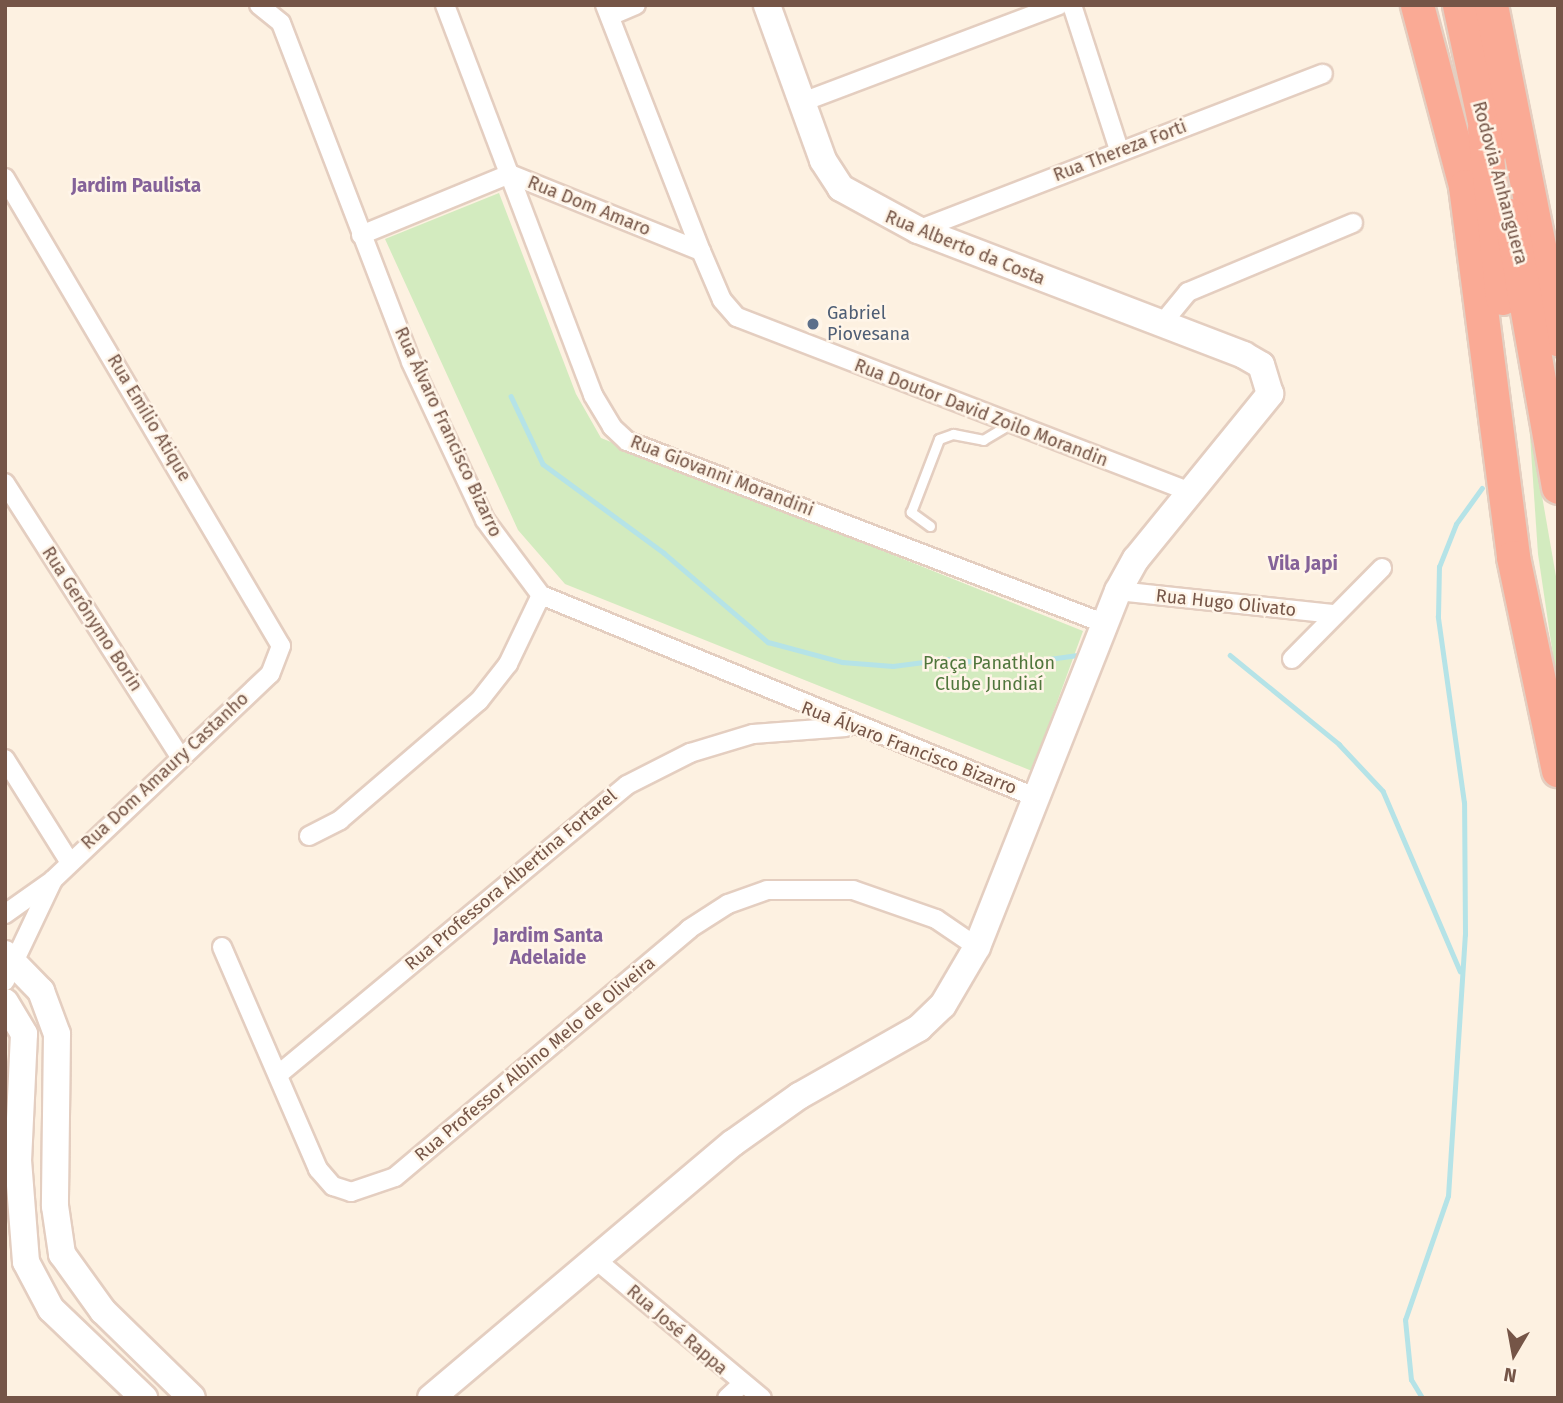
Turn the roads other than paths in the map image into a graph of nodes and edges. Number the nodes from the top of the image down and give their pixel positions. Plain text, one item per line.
1 (259, 5) edge
2 (445, 5) edge
3 (636, 5) edge
4 (767, 5) edge
5 (1059, 5) edge
6 (1072, 5) edge
7 (1417, 5) edge
8 (1459, 5) edge
9 (1491, 5) edge
10 (608, 10) edge
11 (1323, 74) dead end
12 (800, 103) junction
13 (1484, 130) junction
14 (1119, 150) junction
15 (510, 174) junction
16 (5, 178) edge
17 (1353, 223) dead end
18 (918, 230) junction
19 (361, 235) junction
20 (701, 251) junction
21 (1160, 326) junction
22 (1558, 339) edge
23 (1010, 424) junction
24 (5, 483) edge
25 (1558, 487) edge
26 (1191, 492) junction
27 (930, 526) dead end
28 (1382, 568) dead end
29 (1118, 591) junction
30 (541, 595) junction
31 (1335, 614) junction
32 (1103, 623) junction
33 (1292, 659) dead end
34 (277, 662) joint
35 (852, 727) junction
36 (1558, 750) edge
37 (179, 755) junction
38 (5, 759) edge
39 (1558, 770) edge
40 (1035, 797) junction
41 (309, 836) dead end
42 (69, 861) junction
43 (53, 880) junction
44 (5, 914) edge
45 (222, 947) dead end
46 (977, 947) junction
47 (9, 966) edge
48 (5, 1002) edge
49 (14, 1062) edge
50 (279, 1074) junction
51 (595, 1259) junction
52 (741, 1385) junction
53 (144, 1398) edge
54 (192, 1398) edge
55 (431, 1398) edge
56 (727, 1398) edge
57 (762, 1398) edge

1 - 19 street, Rua Álvaro Francisco Bizarro
2 - 15 street, Rua Giovanni Morandini
3 - 10 street
4 - 12 street, Rua Alberto da Costa
5 - 12 street
6 - 14 street
7 - 39 highway
8 - 13 highway, Rodovia Anhanguera
9 - 22 highway, Rodovia Anhanguera
10 - 20 street, Rua Doutor David Zoilo Morandin
11 - 14 street, Rua Thereza Forti
12 - 18 street, Rua Alberto da Costa
13 - 25 highway, Rodovia Anhanguera
13 - 36 highway
14 - 18 street, Rua Thereza Forti
15 - 19 street, Rua Dom Amaro
15 - 20 street, Rua Dom Amaro
15 - 32 street, Rua Giovanni Morandini
16 - 34 street, Rua Emílio Atique
17 - 21 street
18 - 21 street, Rua Alberto da Costa
19 - 30 street, Rua Álvaro Francisco Bizarro
20 - 23 street, Rua Doutor David Zoilo Morandin
21 - 26 street, Rua Alberto da Costa
23 - 26 street, Rua Doutor David Zoilo Morandin
23 - 27 lane
24 - 37 street, Rua Gerônymo Borin
26 - 29 street
28 - 31 street
29 - 31 street, Rua Hugo Olivato
29 - 32 street
30 - 35 street, Rua Álvaro Francisco Bizarro
30 - 41 street
31 - 33 street
32 - 40 street
34 - 37 street, Rua Dom Amaury Castanho
35 - 40 street, Rua Álvaro Francisco Bizarro
35 - 50 street, Rua Professora Albertina Fortarel
37 - 42 street, Rua Dom Amaury Castanho
38 - 42 street
40 - 46 street
42 - 43 street, Rua Dom Amaury Castanho
43 - 44 street, Rua Dom Amaury Castanho
43 - 47 street, Rua Dom Amaury Castanho
45 - 50 street, Rua Professor Albino Melo de Oliveira
46 - 50 street, Rua Professor Albino Melo de Oliveira
46 - 51 street
47 - 54 street
48 - 49 street
49 - 53 street
51 - 52 street, Rua José Rappa
51 - 55 street
52 - 56 street
52 - 57 street, Rua José Rappa

